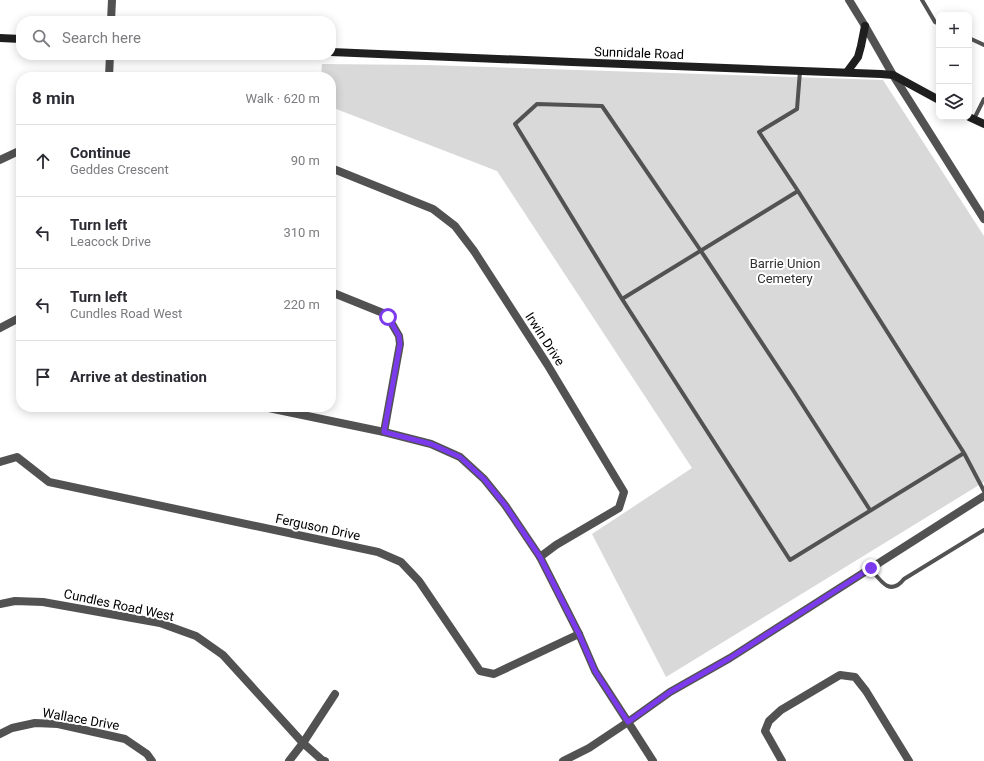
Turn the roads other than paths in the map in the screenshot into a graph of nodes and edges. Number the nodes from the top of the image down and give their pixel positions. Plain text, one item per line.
1 (112, 0) edge
2 (849, 0) edge
3 (922, 0) edge
4 (111, 16) edge
5 (936, 22) edge
6 (865, 26) junction
7 (0, 38) edge
8 (16, 39) edge
9 (972, 39) edge
10 (984, 45) edge
11 (336, 52) edge
12 (110, 60) edge
13 (800, 71) junction
14 (109, 72) edge
15 (847, 72) junction
16 (893, 75) junction
17 (936, 98) edge
18 (984, 99) edge
19 (972, 118) edge
20 (984, 124) edge
21 (16, 152) edge
22 (0, 160) edge
23 (336, 170) edge
24 (798, 191) junction
25 (984, 219) edge
26 (701, 251) junction
27 (336, 294) edge
28 (622, 299) junction
29 (16, 320) edge
30 (0, 328) edge
31 (288, 412) edge
32 (384, 432) junction
33 (964, 454) junction
34 (0, 462) edge
35 (984, 491) edge
36 (984, 496) edge
37 (870, 510) junction
38 (984, 530) edge
39 (540, 557) junction
40 (871, 568) junction
41 (0, 604) edge
42 (579, 634) junction
43 (335, 694) dead end
44 (628, 722) junction
45 (0, 734) edge
46 (303, 742) junction
47 (152, 761) edge
48 (289, 761) edge
49 (325, 761) edge
50 (563, 761) edge
51 (653, 761) edge
52 (782, 761) edge
53 (909, 761) edge

1 - 4 street
2 - 6 street
3 - 5 lane
6 - 15 main road
6 - 16 street
7 - 8 main road
9 - 10 lane
11 - 13 main road, Sunnidale Road
12 - 14 street
13 - 15 main road, Sunnidale Road
13 - 24 lane
15 - 16 main road, Sunnidale Road
16 - 17 main road, Sunnidale Road
16 - 25 street
18 - 19 lane
19 - 20 main road
21 - 22 street
23 - 39 street, Irwin Drive
24 - 26 lane
24 - 33 lane
26 - 28 lane
26 - 28 lane
26 - 37 lane
27 - 32 street
28 - 37 lane
29 - 30 street
31 - 32 street
32 - 39 street
33 - 35 lane
33 - 37 lane
34 - 42 street, Ferguson Drive
36 - 40 street
38 - 40 lane
39 - 42 street
40 - 44 street
41 - 46 street, Cundles Road West
42 - 44 street
43 - 46 street
44 - 50 street
44 - 51 street
45 - 47 street, Wallace Drive
46 - 48 street
46 - 49 street, Cundles Road West
52 - 53 street

